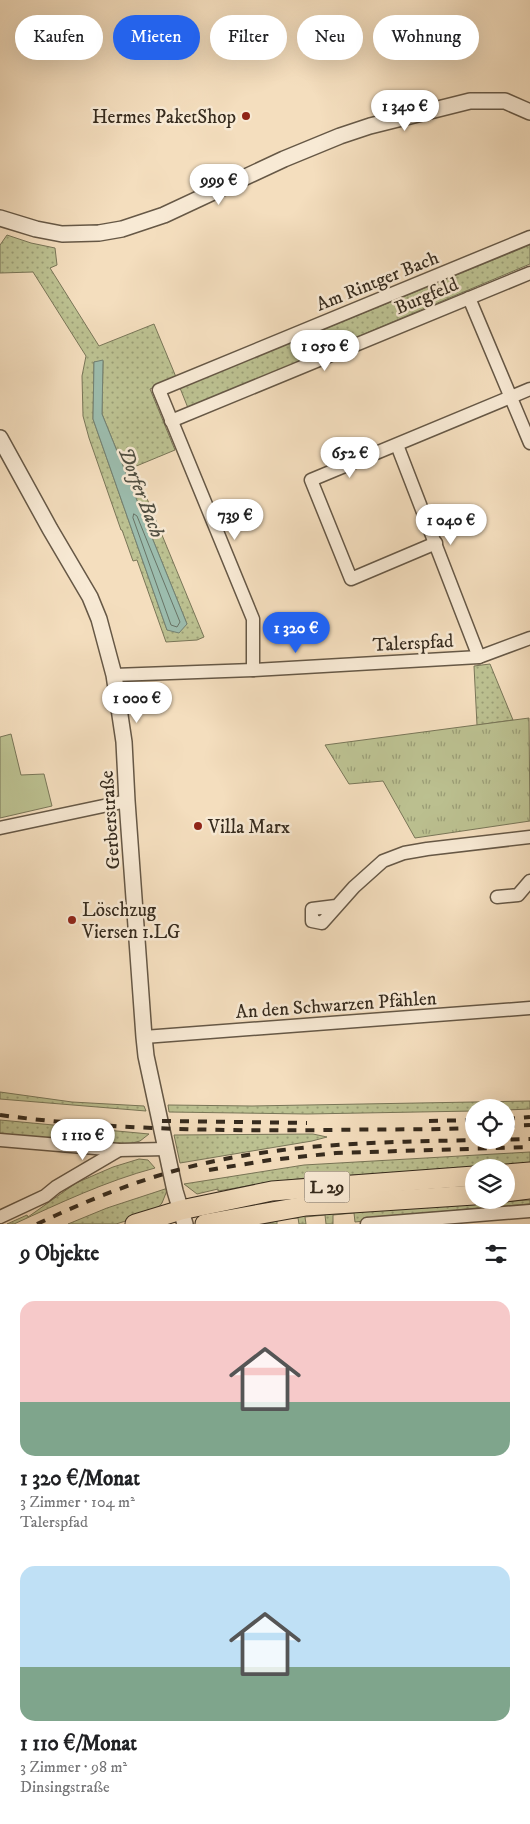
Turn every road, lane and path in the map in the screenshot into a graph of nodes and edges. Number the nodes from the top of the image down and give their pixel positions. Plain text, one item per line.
1 (530, 112) edge
2 (0, 218) edge
3 (530, 237) edge
4 (530, 273) edge
5 (469, 298) junction
6 (530, 389) edge
7 (511, 397) junction
8 (171, 421) junction
9 (0, 438) edge
10 (530, 443) edge
11 (397, 445) junction
12 (436, 543) junction
13 (530, 638) edge
14 (479, 657) junction
15 (252, 670) junction
16 (114, 675) junction
17 (127, 801) junction
18 (0, 828) edge
19 (530, 837) edge
20 (530, 881) edge
21 (497, 897) dead end
22 (336, 906) dead end
23 (530, 1008) edge
24 (144, 1037) junction
25 (0, 1140) edge
26 (119, 1150) junction
27 (166, 1150) junction
28 (530, 1172) edge
29 (515, 1173) edge
30 (465, 1177) edge
31 (530, 1189) edge
32 (515, 1191) edge
33 (465, 1196) edge
34 (530, 1211) edge
35 (0, 1216) edge
36 (183, 1217) edge
37 (135, 1224) edge
38 (204, 1224) edge
39 (368, 1224) edge

1 - 2 street
3 - 8 street, Am Rintger Bach
4 - 5 street, Burgfeld
5 - 7 street
5 - 8 street, Burgfeld
6 - 7 street
7 - 10 street
7 - 11 street
8 - 15 street
9 - 16 street, Gerberstraße
11 - 12 street
11 - 12 street
12 - 14 street
13 - 14 street, Talerspfad
14 - 15 street, Talerspfad
15 - 16 street, Talerspfad
16 - 17 street, Gerberstraße
17 - 18 street
17 - 24 street, Gerberstraße
19 - 22 street
20 - 21 street
23 - 24 street, An den Schwarzen Pfählen
24 - 27 street, Gerberstraße
25 - 26 street
26 - 27 street
26 - 35 street
27 - 36 street, Gerberstraße
28 - 29 main road
30 - 36 main road, L 29
31 - 32 main road
33 - 38 main road, L 29
34 - 39 street
36 - 37 main road, L 29

